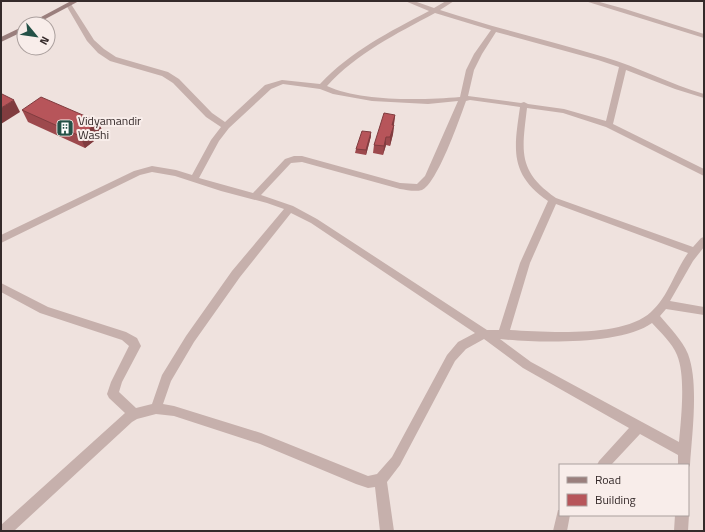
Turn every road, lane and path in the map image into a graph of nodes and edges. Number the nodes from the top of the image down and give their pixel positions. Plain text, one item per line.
1 (408, 1) edge
2 (451, 1) edge
3 (588, 1) edge
4 (73, 3) edge
5 (434, 12) junction
6 (47, 16) edge
7 (495, 29) junction
8 (16, 32) edge
9 (704, 36) edge
10 (1, 40) edge
11 (623, 66) junction
12 (322, 86) junction
13 (704, 96) edge
14 (462, 99) junction
15 (524, 104) junction
16 (609, 125) junction
17 (226, 126) junction
18 (704, 173) edge
19 (194, 179) junction
20 (254, 197) junction
21 (554, 200) junction
22 (290, 208) junction
23 (1, 239) edge
24 (704, 241) edge
25 (694, 251) junction
26 (1, 287) edge
27 (662, 304) junction
28 (704, 311) edge
29 (654, 316) junction
30 (486, 334) junction
31 (503, 335) junction
32 (156, 409) junction
33 (134, 414) junction
34 (639, 426) junction
35 (684, 452) junction
36 (604, 464) edge
37 (684, 464) edge
38 (380, 480) junction
39 (563, 516) edge
40 (682, 516) edge
41 (4, 531) edge
42 (387, 531) edge
43 (560, 531) edge
44 (681, 531) edge

1 - 5 street
2 - 5 street
3 - 9 street
4 - 6 street
4 - 17 street
5 - 7 street
5 - 12 street
7 - 11 street
7 - 14 street
8 - 10 street
11 - 13 street
11 - 16 street
12 - 14 street
12 - 17 street
14 - 15 street
14 - 20 street
15 - 16 street
15 - 21 street
16 - 18 street
17 - 19 street
19 - 20 street
19 - 23 street
20 - 22 street
21 - 25 street
21 - 31 street
22 - 30 street
22 - 32 street
24 - 25 street
25 - 27 street
26 - 33 street
27 - 28 street
27 - 29 street
29 - 31 street
29 - 35 street
30 - 31 street
30 - 34 street
30 - 38 street
32 - 33 street
32 - 38 street
33 - 41 street
34 - 35 street
34 - 36 street
35 - 37 street
38 - 42 street
39 - 43 street
40 - 44 street

